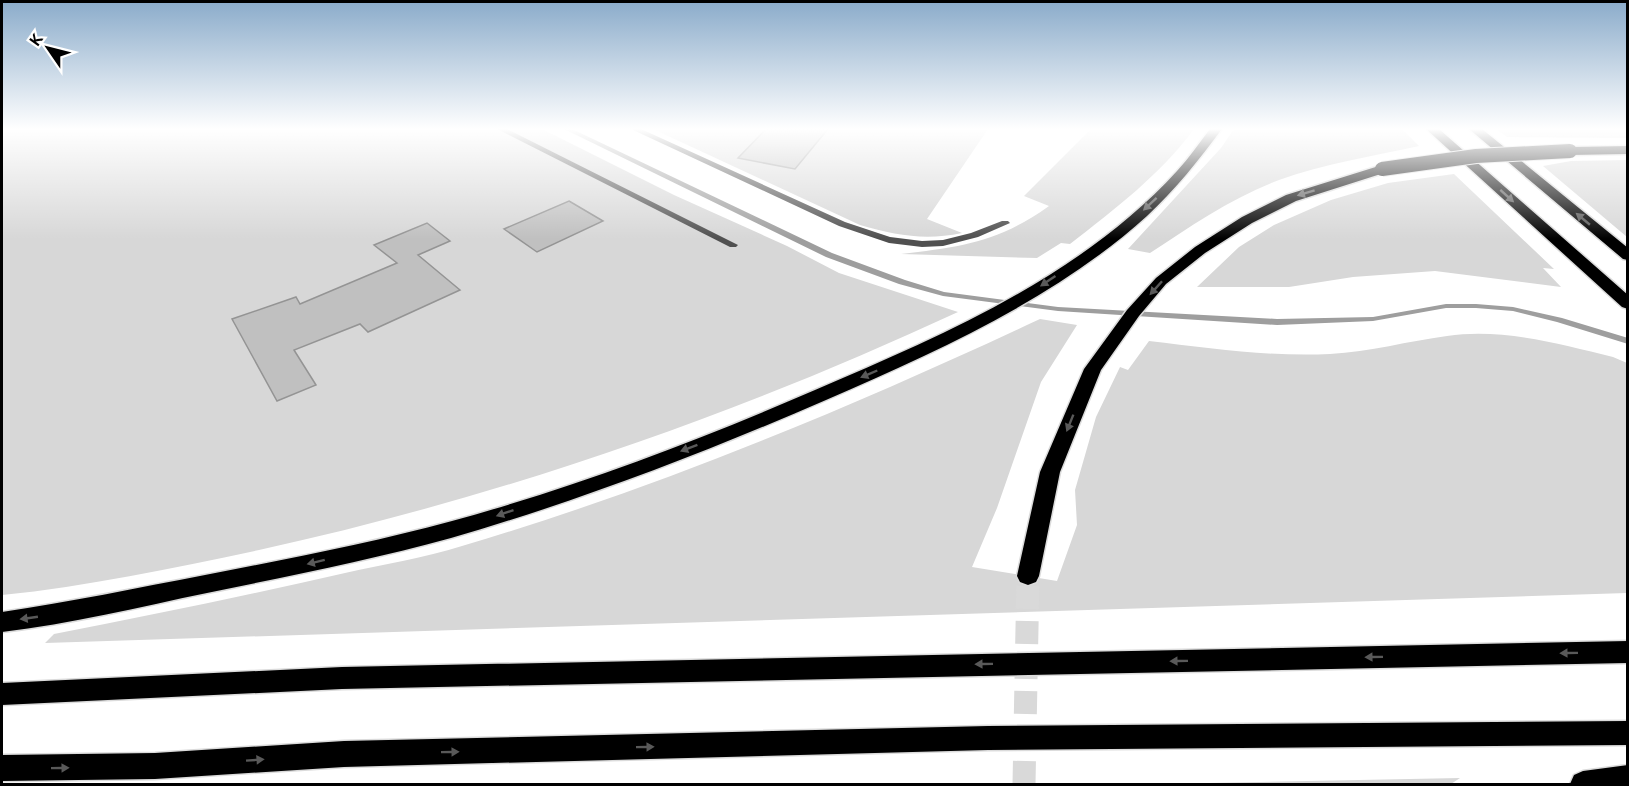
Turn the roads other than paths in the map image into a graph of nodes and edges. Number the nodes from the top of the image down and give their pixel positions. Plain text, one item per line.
1 (574, 166) edge
2 (716, 166) edge
3 (1187, 166) edge
4 (1406, 166) edge
5 (1473, 166) edge
6 (1519, 166) edge
7 (1005, 223) dead end
8 (733, 245) dead end
9 (1628, 256) edge
10 (1628, 304) edge
11 (1028, 576) tunnel mouth
12 (2, 622) edge
13 (1628, 652) edge
14 (2, 694) edge
15 (1628, 733) edge
16 (2, 768) edge
17 (1628, 778) edge
18 (1583, 784) edge

1 - 8 street
2 - 7 street
3 -> 12 highway
4 -> 11 highway, bridge
5 -> 10 highway
9 -> 6 highway
13 -> 14 highway
16 -> 15 highway
17 - 18 highway

